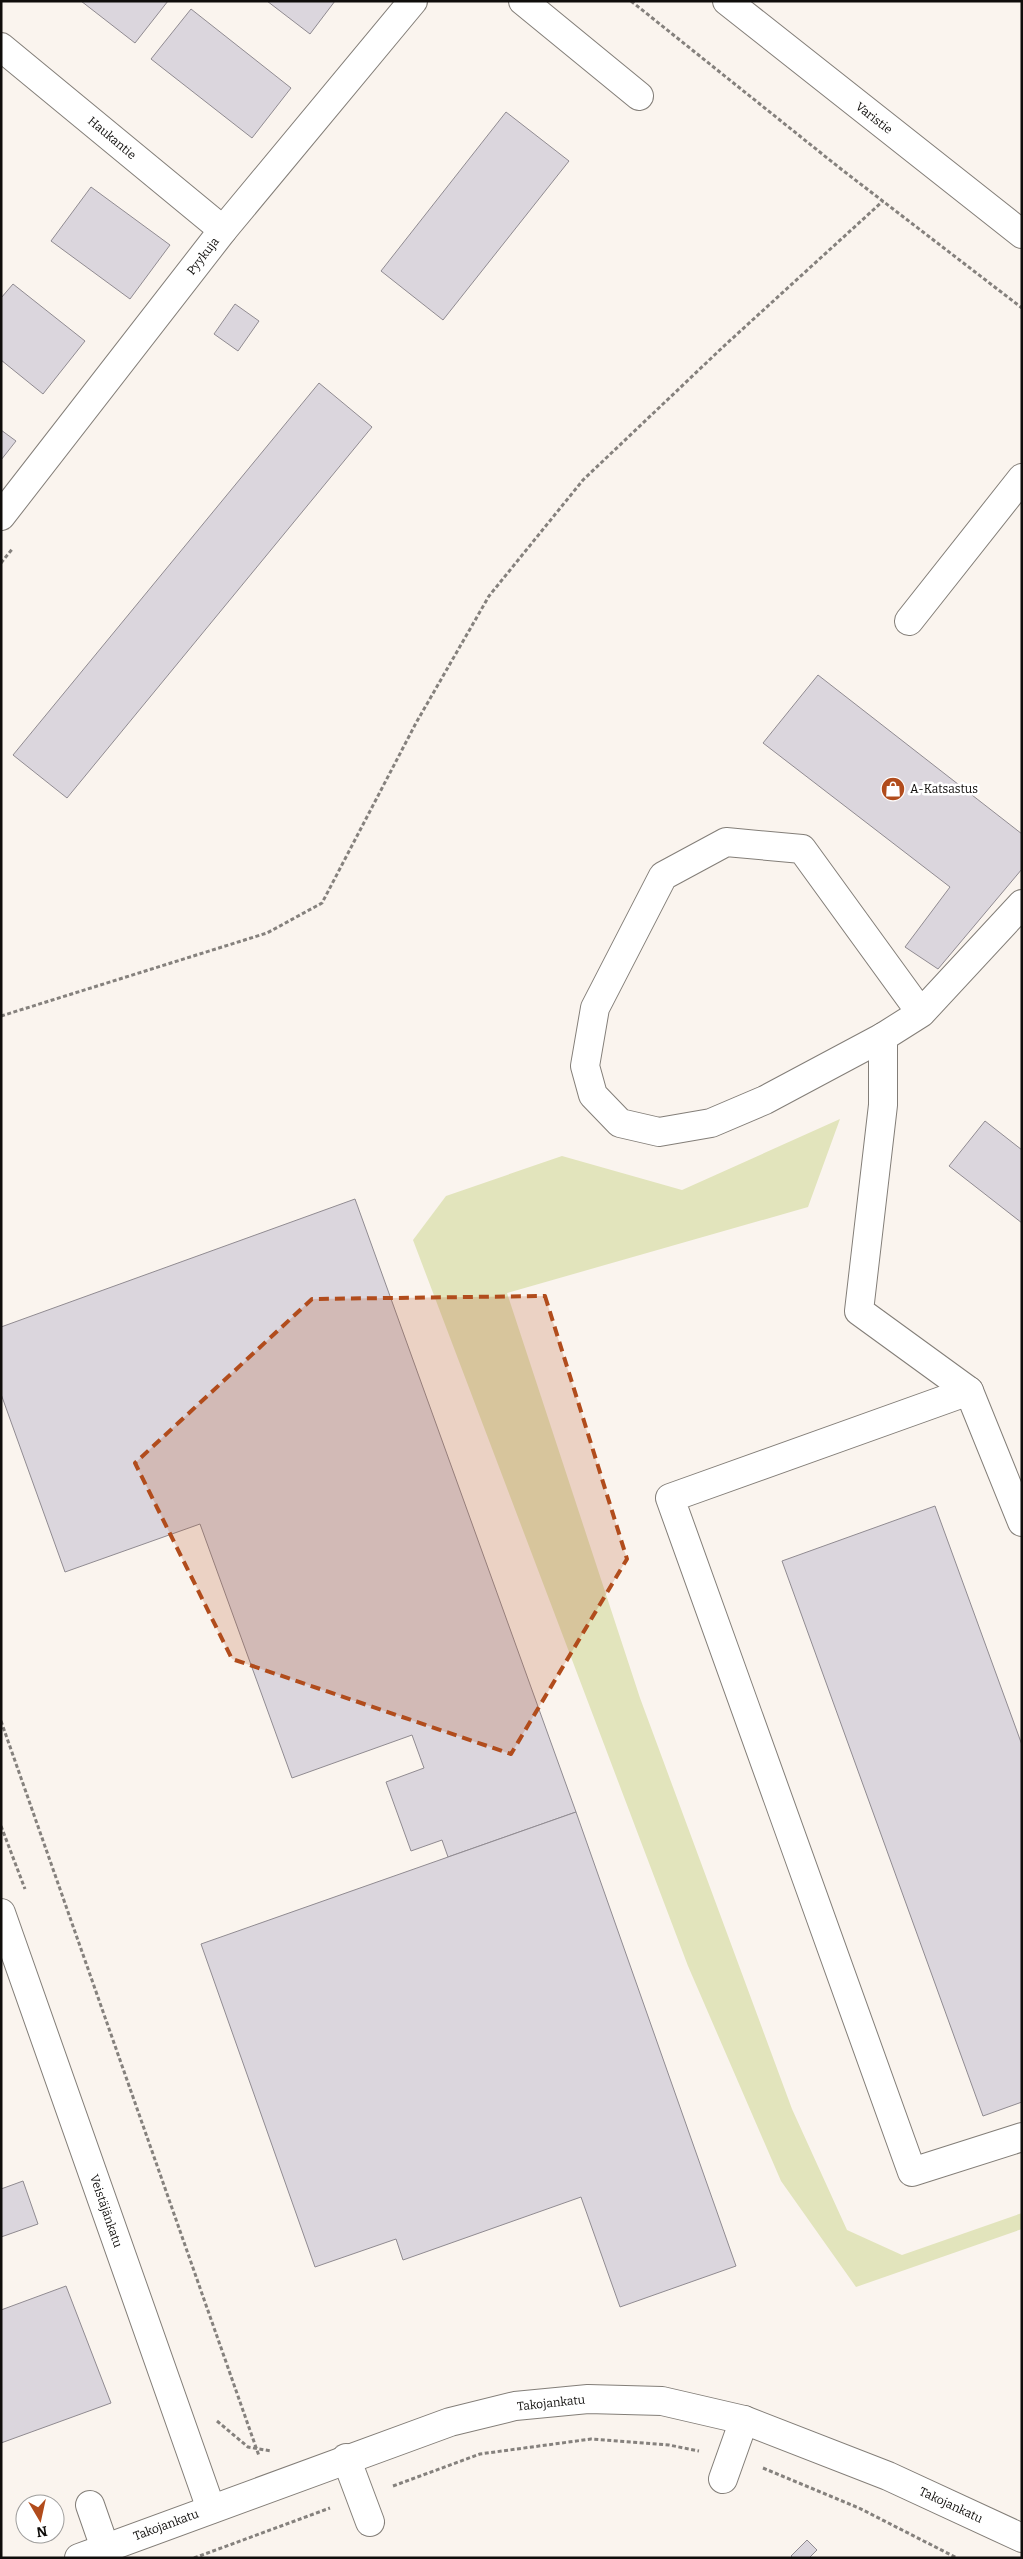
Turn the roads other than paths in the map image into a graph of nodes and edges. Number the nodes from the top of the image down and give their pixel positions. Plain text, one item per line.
1 (413, 1) edge
2 (522, 1) edge
3 (726, 1) edge
4 (1, 47) edge
5 (639, 96) dead end
6 (223, 230) junction
7 (1022, 234) edge
8 (1022, 478) edge
9 (1, 516) edge
10 (909, 621) dead end
11 (1022, 904) edge
12 (921, 1013) junction
13 (883, 1036) junction
14 (969, 1391) junction
15 (1022, 1522) edge
16 (1, 1913) edge
17 (1022, 2137) edge
18 (744, 2420) junction
19 (346, 2458) junction
20 (727, 2469) road end
21 (90, 2505) dead end
22 (211, 2509) junction
23 (365, 2510) road end
24 (1022, 2538) edge
25 (120, 2549) edge
26 (79, 2558) edge

1 - 6 street, Pyykuja
2 - 5 street
3 - 7 street, Varistie
4 - 6 street, Haukantie
6 - 9 street, Pyykuja
8 - 10 street
11 - 12 street
12 - 13 street
12 - 13 street
13 - 14 street
14 - 15 street
14 - 17 street
16 - 22 street, Veistäjänkatu
18 - 19 street, Takojankatu
18 - 20 street
18 - 24 street, Takojankatu
19 - 22 street, Takojankatu
19 - 23 street
21 - 25 street
22 - 25 street, Takojankatu
25 - 26 street, Takojankatu

